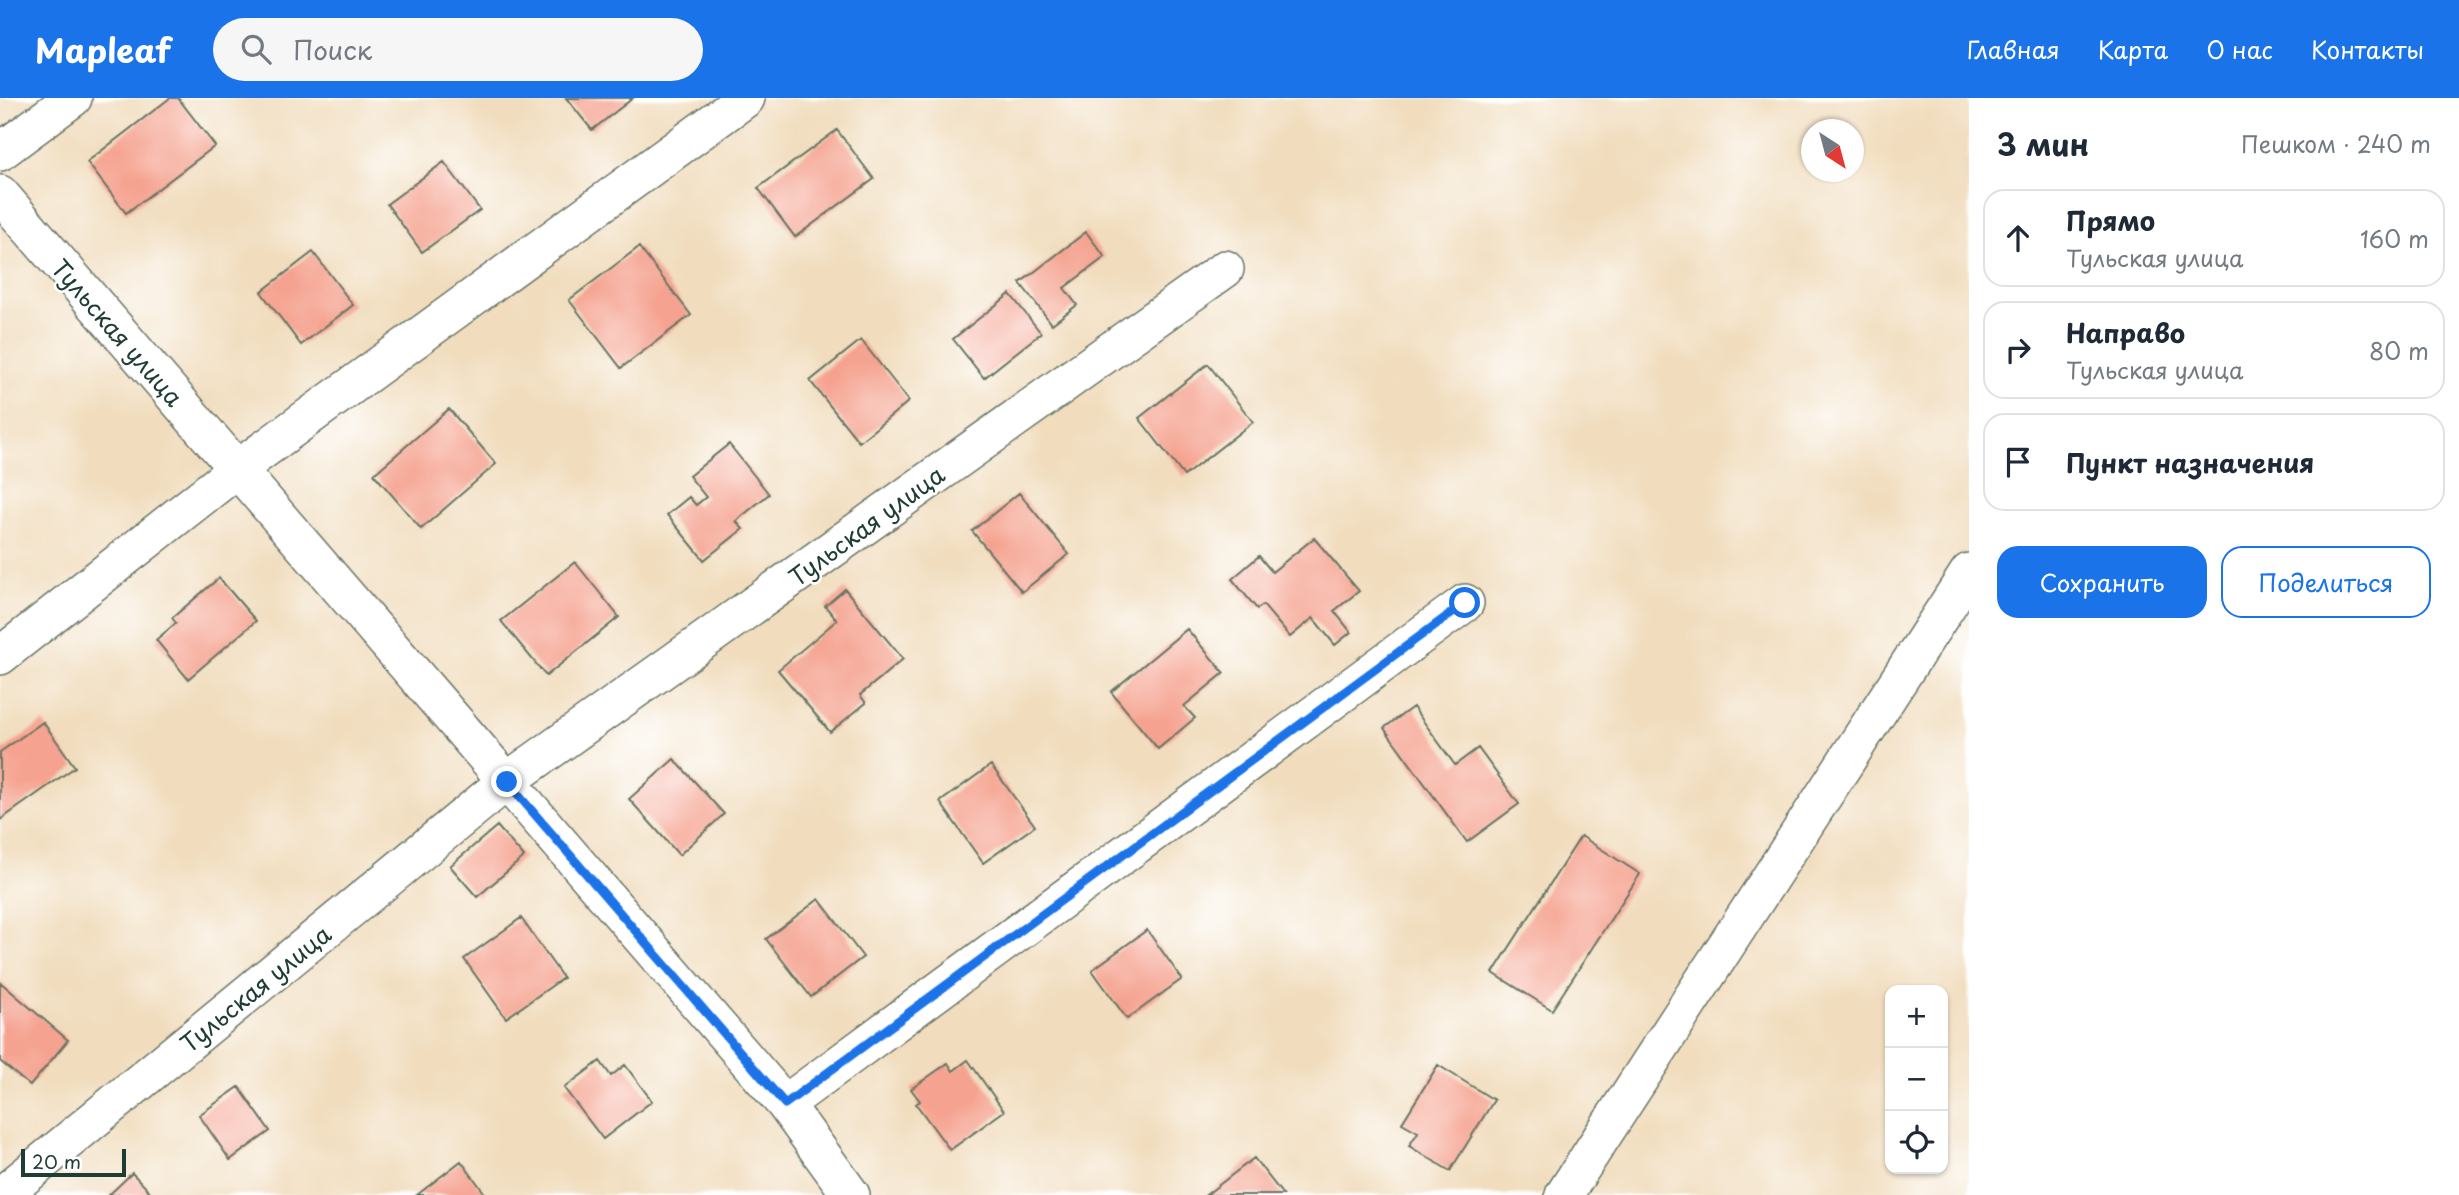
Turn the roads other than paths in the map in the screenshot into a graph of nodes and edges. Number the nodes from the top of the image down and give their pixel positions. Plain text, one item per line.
1 (73, 98) edge
2 (746, 98) edge
3 (0, 152) edge
4 (0, 194) edge
5 (1225, 270) dead end
6 (236, 470) junction
7 (1969, 572) edge
8 (1465, 603) dead end
9 (0, 656) edge
10 (507, 782) junction
11 (785, 1104) junction
12 (2, 1195) edge
13 (851, 1195) edge
14 (1564, 1195) edge

1 - 3 street
2 - 6 street
4 - 6 street, Тульская улица
5 - 10 street, Тульская улица
6 - 9 street
6 - 10 street, Тульская улица
7 - 14 street
8 - 11 street
10 - 11 street, Тульская улица
10 - 12 street, Тульская улица
11 - 13 street, Тульская улица

